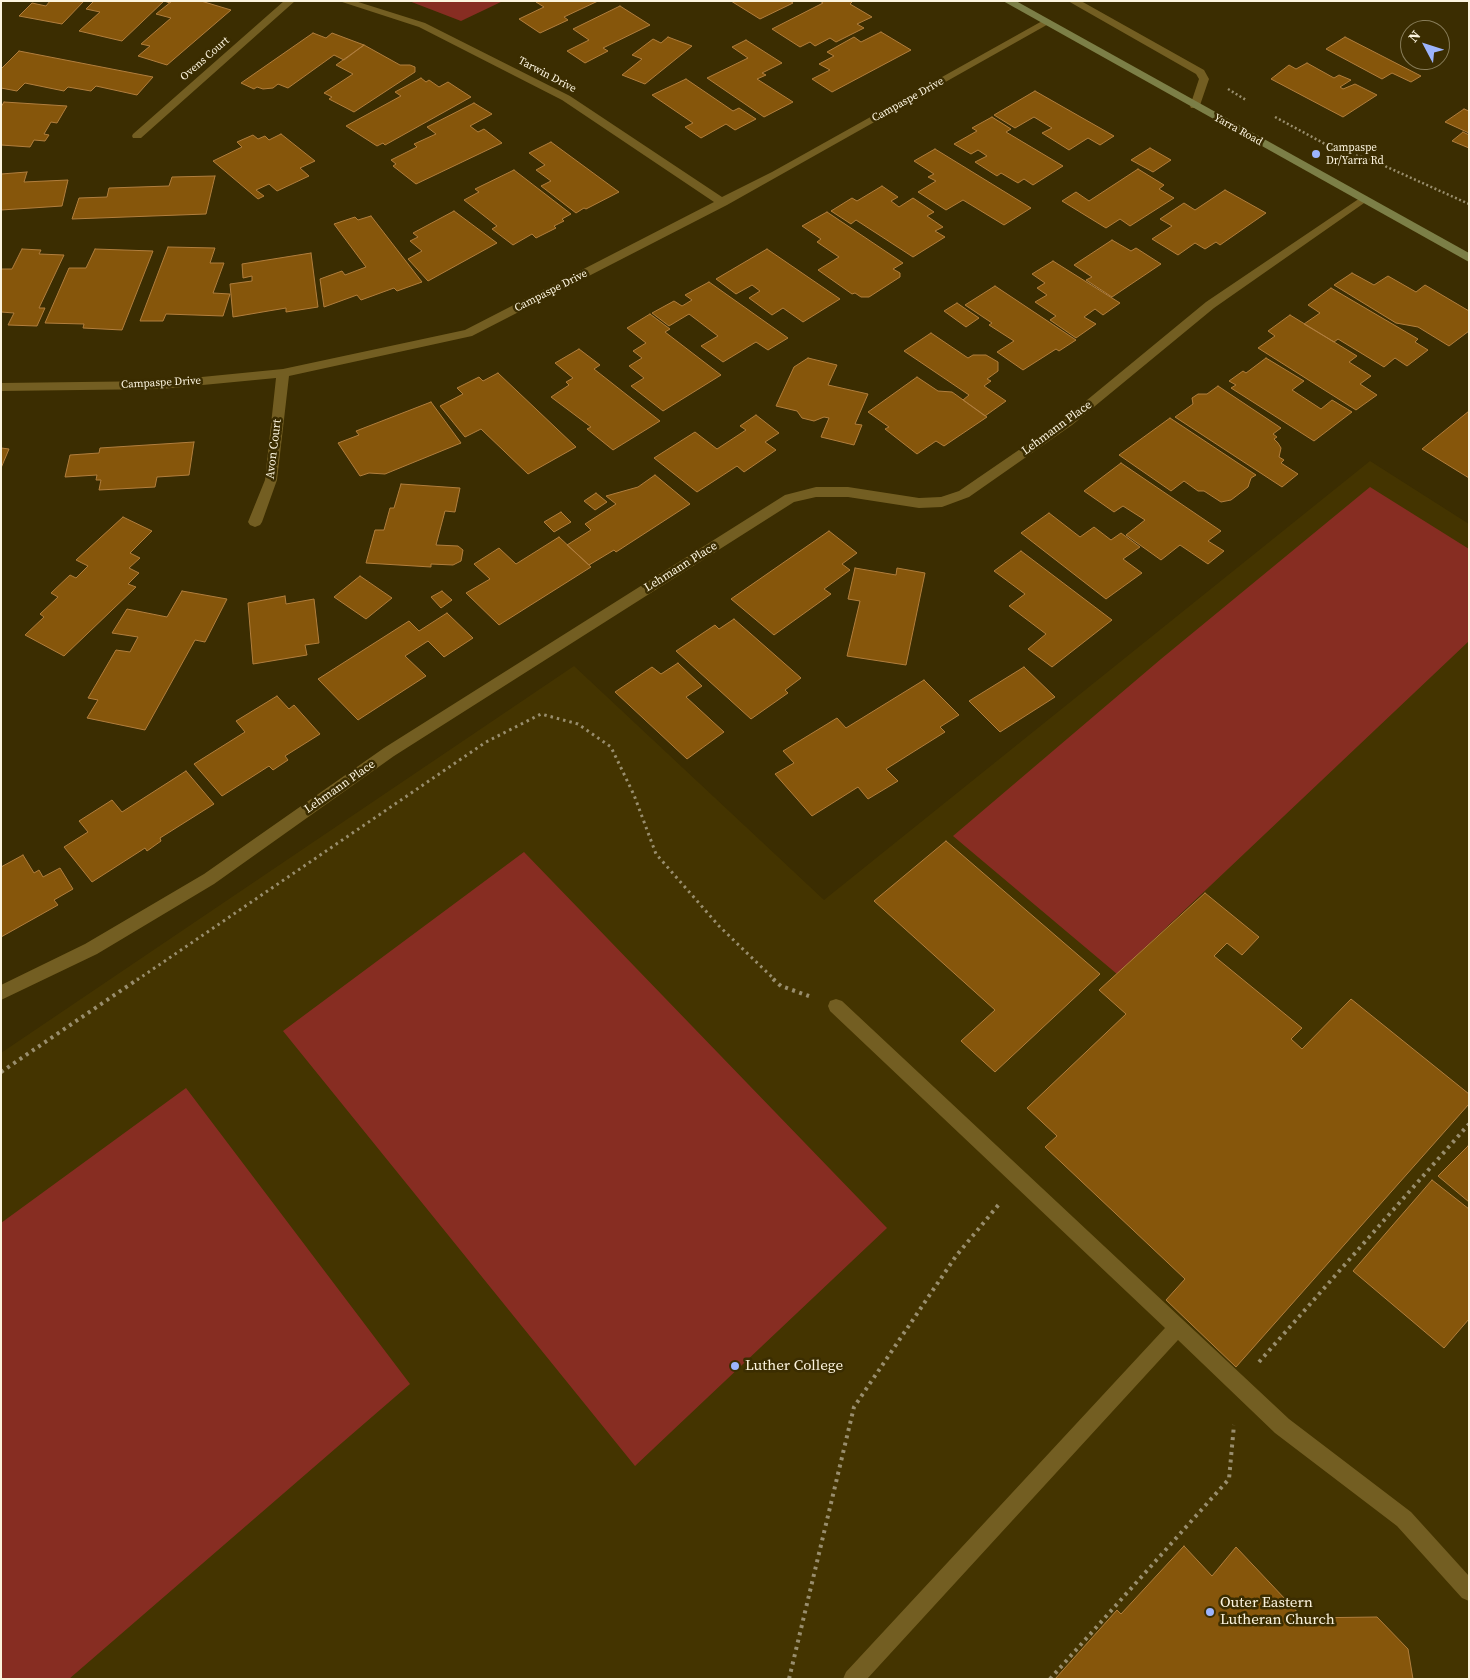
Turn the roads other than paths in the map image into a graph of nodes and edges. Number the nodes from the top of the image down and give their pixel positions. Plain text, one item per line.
1 (290, 1) edge
2 (344, 1) edge
3 (1008, 1) edge
4 (1073, 1) edge
5 (1047, 22) junction
6 (1195, 106) junction
7 (137, 136) dead end
8 (1363, 199) junction
9 (723, 203) junction
10 (1469, 258) edge
11 (283, 373) junction
12 (1, 387) edge
13 (255, 522) dead end
14 (1, 993) edge
15 (836, 1006) road end
16 (1177, 1328) junction
17 (1469, 1590) edge
18 (853, 1679) edge

1 - 7 street, Ovens Court
2 - 9 street, Tarwin Drive
3 - 5 main road, Yarra Road
4 - 6 street
5 - 6 main road, Yarra Road
5 - 9 street, Campaspe Drive
6 - 8 main road, Yarra Road
8 - 10 main road, Yarra Road
8 - 14 street, Lehmann Place
9 - 11 street, Campaspe Drive
11 - 12 street, Campaspe Drive
11 - 13 street, Avon Court
15 - 16 street
16 - 17 street
16 - 18 street

